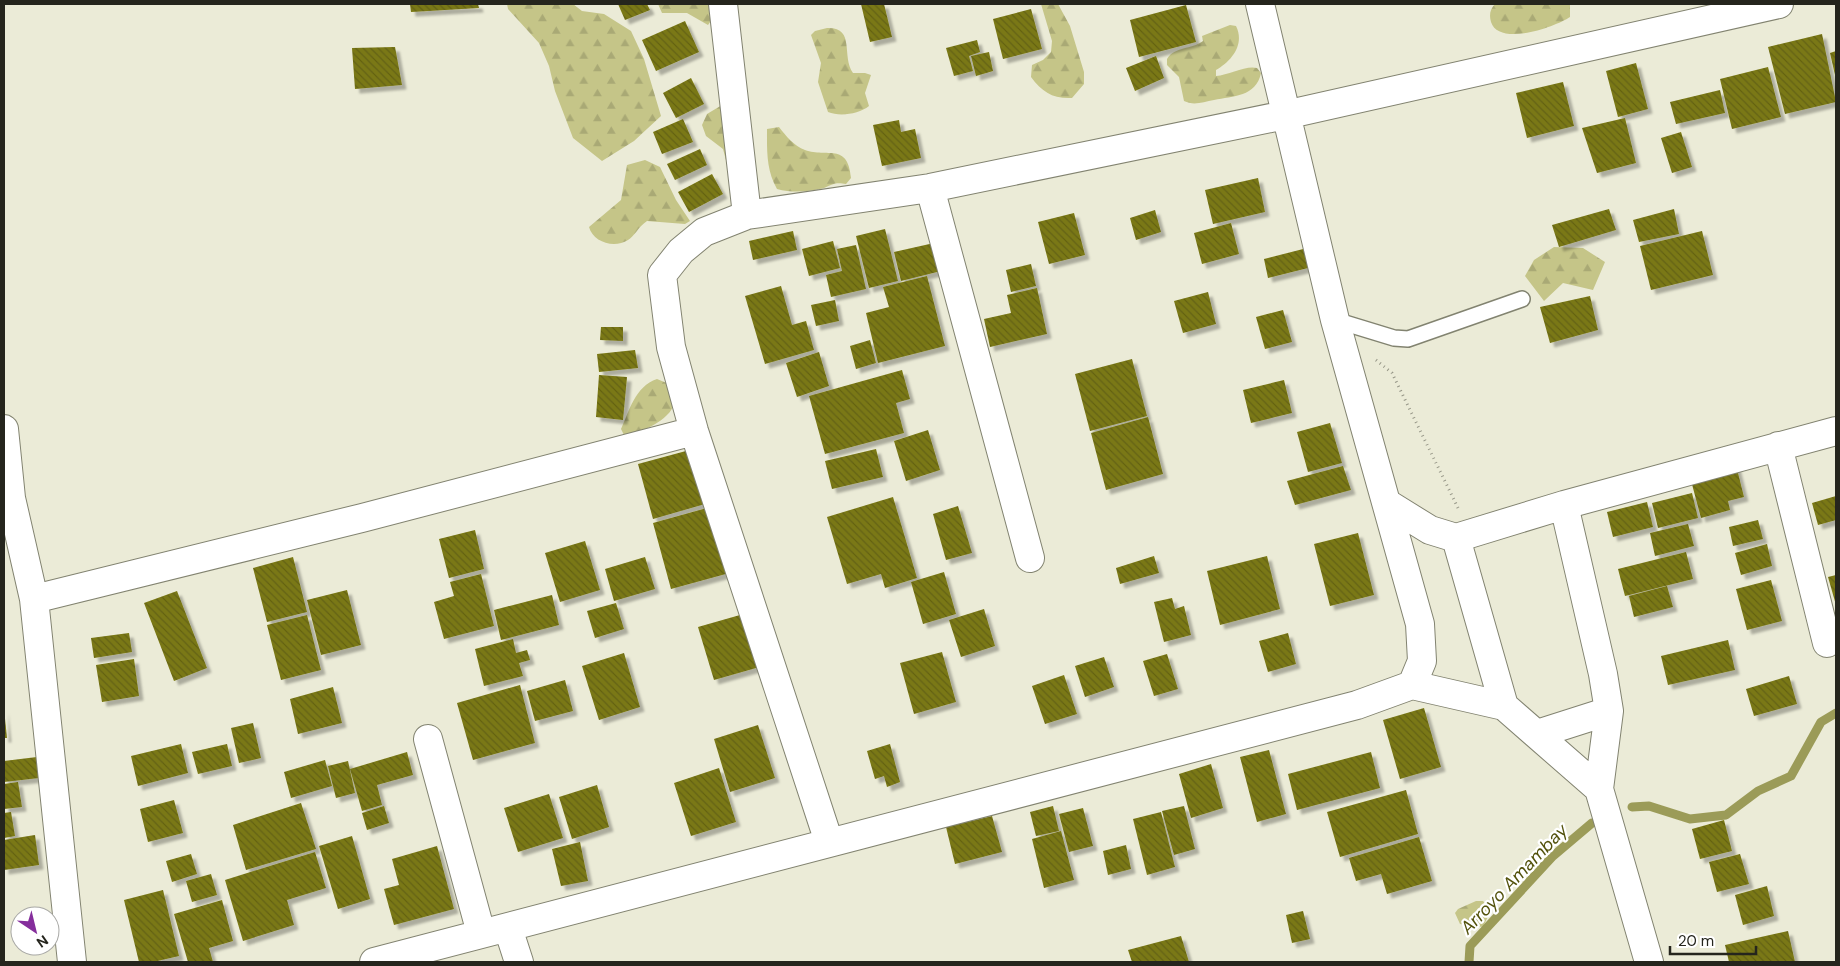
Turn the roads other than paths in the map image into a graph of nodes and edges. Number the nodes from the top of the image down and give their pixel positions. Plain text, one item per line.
1 (723, 4) edge
2 (1260, 4) edge
3 (1779, 4) edge
4 (1285, 115) junction
5 (930, 188) junction
6 (747, 215) junction
7 (1522, 299) dead end
8 (1335, 320) junction
9 (4, 429) edge
10 (694, 431) junction
11 (1836, 431) edge
12 (1778, 446) junction
13 (7, 497) edge
14 (1388, 504) junction
15 (1564, 505) junction
16 (1463, 536) junction
17 (1030, 558) dead end
18 (34, 599) junction
19 (1827, 643) dead end
20 (1412, 685) junction
21 (1504, 706) junction
22 (1609, 711) junction
23 (1537, 734) junction
24 (428, 740) dead end
25 (1599, 790) junction
26 (829, 842) junction
27 (508, 928) junction
28 (481, 933) junction
29 (72, 962) edge
30 (374, 962) edge
31 (518, 962) edge
32 (1649, 962) edge

1 - 6 street
2 - 4 street
3 - 4 street
4 - 5 street
4 - 8 street
5 - 6 street
5 - 17 street
6 - 10 street
7 - 8 lane
8 - 14 street
9 - 13 street
10 - 18 street
10 - 26 street
11 - 12 street
12 - 15 street
12 - 19 street
13 - 18 street
14 - 16 street
14 - 20 street
15 - 16 street
15 - 22 street
16 - 21 street
18 - 29 street
20 - 21 street
20 - 26 street
21 - 23 street
22 - 23 street
22 - 25 street
23 - 25 street
24 - 28 street
25 - 32 street
26 - 27 street
27 - 28 street
27 - 31 street
28 - 30 street

